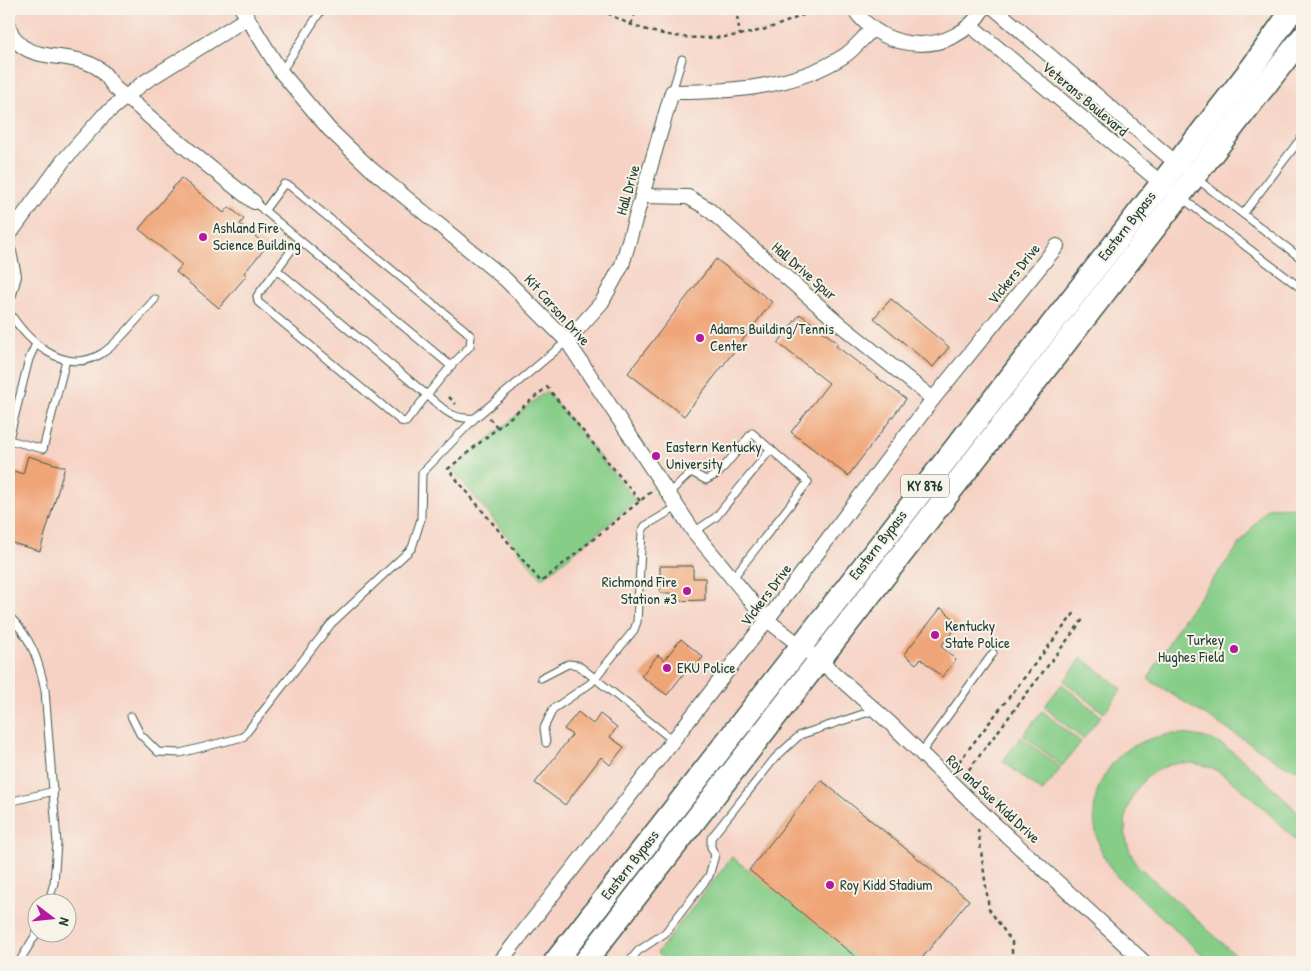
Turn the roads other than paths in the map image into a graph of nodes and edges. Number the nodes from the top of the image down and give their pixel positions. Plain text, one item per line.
1 (854, 9) edge
2 (984, 9) edge
3 (995, 9) edge
4 (1293, 9) edge
5 (320, 10) edge
6 (244, 13) edge
7 (970, 25) junction
8 (9, 27) edge
9 (872, 30) junction
10 (1302, 38) edge
11 (682, 59) dead end
12 (281, 72) junction
13 (672, 92) junction
14 (127, 98) junction
15 (1302, 137) edge
16 (1176, 164) junction
17 (1194, 177) junction
18 (1161, 183) junction
19 (644, 196) junction
20 (1180, 197) junction
21 (259, 206) junction
22 (1243, 214) junction
23 (9, 236) edge
24 (299, 240) junction
25 (1057, 246) dead end
26 (9, 252) edge
27 (1302, 259) edge
28 (277, 270) junction
29 (1302, 289) edge
30 (9, 294) edge
31 (155, 299) dead end
32 (9, 312) edge
33 (567, 342) junction
34 (36, 344) junction
35 (66, 360) junction
36 (451, 366) junction
37 (427, 395) junction
38 (933, 399) junction
39 (475, 418) junction
40 (9, 440) edge
41 (771, 450) junction
42 (669, 493) junction
43 (677, 507) junction
44 (694, 532) junction
45 (732, 579) junction
46 (9, 616) edge
47 (767, 620) junction
48 (800, 646) junction
49 (994, 653) dead end
50 (819, 660) junction
51 (541, 678) dead end
52 (595, 678) junction
53 (875, 710) junction
54 (131, 716) dead end
55 (674, 741) junction
56 (546, 743) dead end
57 (921, 753) junction
58 (54, 791) junction
59 (9, 802) edge
60 (51, 894) edge
61 (30, 944) edge
62 (19, 962) edge
63 (500, 962) edge
64 (555, 962) edge
65 (585, 962) edge
66 (629, 962) edge
67 (1144, 962) edge

1 - 9 street
2 - 7 street
3 - 16 street, Veterans Boulevard
4 - 16 main road, Eastern Bypass / KY 876
5 - 12 lane
6 - 12 street, Kit Carson Drive
6 - 14 street
7 - 9 street
7 - 18 street, Veterans Boulevard
8 - 14 street
9 - 13 street
10 - 17 main road, Eastern Bypass / KY 876
11 - 13 lane
12 - 33 street, Kit Carson Drive
13 - 19 street, Hall Drive
14 - 21 street
14 - 23 street
15 - 22 lane
16 - 17 street, Veterans Boulevard
16 - 18 main road, Eastern Bypass / KY 876
17 - 20 main road, Eastern Bypass / KY 876
17 - 22 lane
18 - 20 street, Veterans Boulevard
18 - 48 main road, Eastern Bypass / KY 876
19 - 33 street, Hall Drive
19 - 38 street, Hall Drive Spur
20 - 29 lane
20 - 50 main road, Eastern Bypass / KY 876
21 - 24 lane
21 - 36 lane
22 - 27 lane
24 - 28 lane
24 - 36 lane
25 - 38 street, Vickers Drive
26 - 30 street
28 - 37 lane
28 - 37 lane
31 - 35 lane
32 - 34 lane
33 - 39 lane, Hall Drive
33 - 42 street, Kit Carson Drive
34 - 35 lane
34 - 40 lane
35 - 40 lane
36 - 37 lane
37 - 39 lane
38 - 47 street, Vickers Drive
39 - 54 lane, Hall Drive
41 - 42 lane
41 - 44 lane
41 - 45 lane
42 - 43 street, Kit Carson Drive
43 - 44 street, Kit Carson Drive
43 - 52 lane
44 - 45 street, Kit Carson Drive
45 - 47 street, Kit Carson Drive
46 - 58 lane
47 - 48 street, Kit Carson Drive
47 - 55 street, Vickers Drive
48 - 50 street, Kit Carson Drive
48 - 64 main road, Eastern Bypass / KY 876
49 - 57 lane
50 - 53 street, Roy and Sue Kidd Drive
50 - 65 main road, Eastern Bypass / KY 876
51 - 52 lane
52 - 55 lane
52 - 56 lane
53 - 57 street, Roy and Sue Kidd Drive
53 - 66 lane
55 - 63 street, Vickers Drive
57 - 67 street, Roy and Sue Kidd Drive
58 - 59 lane
58 - 60 lane
61 - 62 lane

